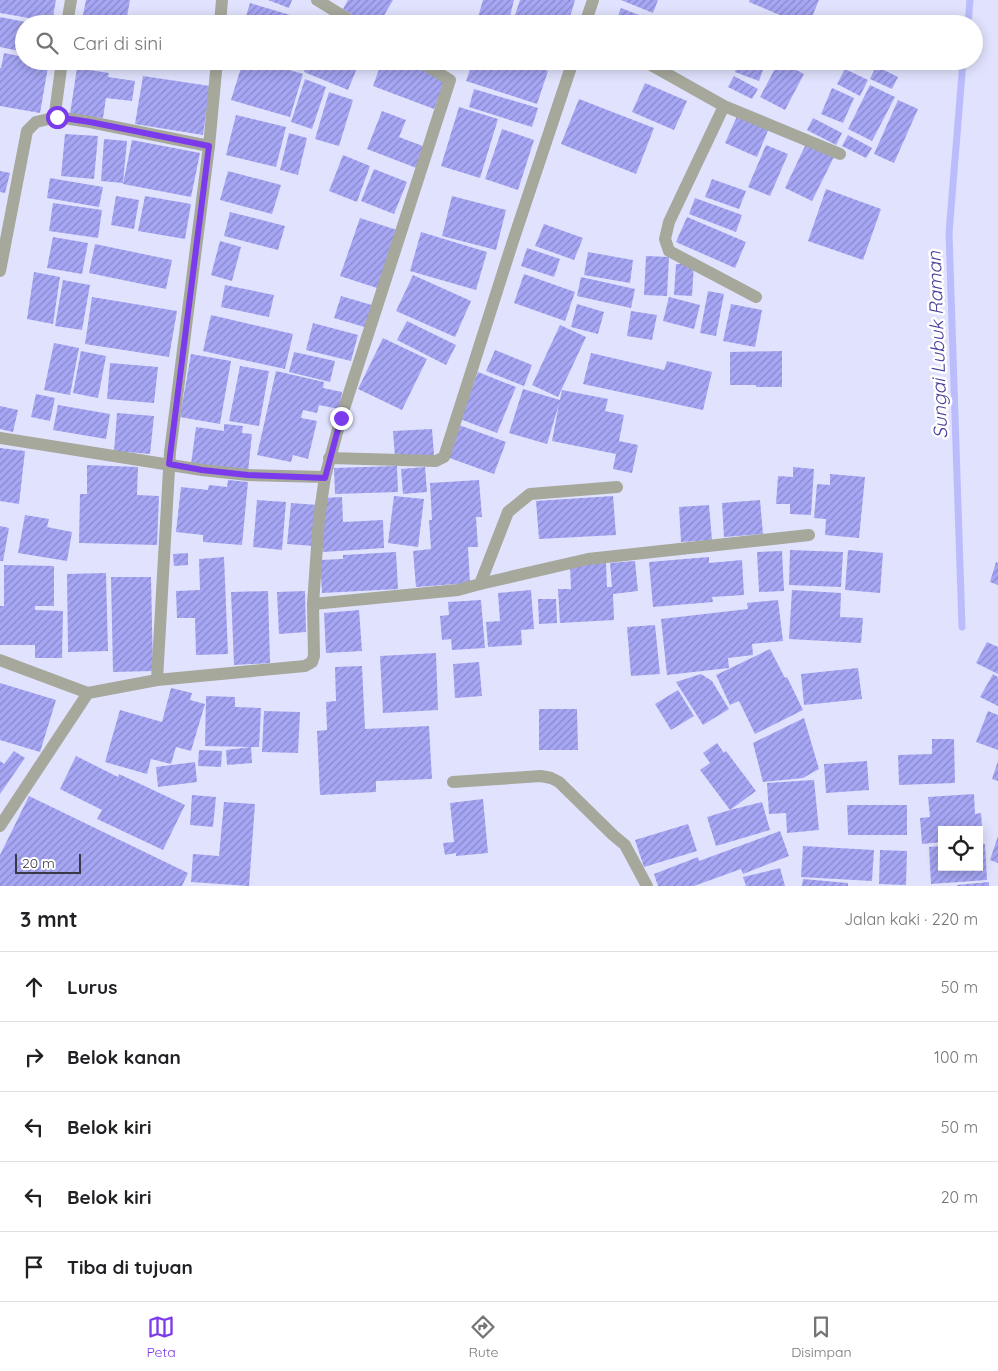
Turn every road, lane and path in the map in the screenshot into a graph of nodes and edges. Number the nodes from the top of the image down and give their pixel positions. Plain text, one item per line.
1 (71, 0) edge
2 (222, 0) edge
3 (317, 0) edge
4 (593, 0) edge
5 (68, 15) edge
6 (221, 15) edge
7 (341, 15) edge
8 (588, 15) edge
9 (61, 70) edge
10 (216, 70) edge
11 (434, 70) edge
12 (570, 70) edge
13 (660, 70) edge
14 (724, 106) junction
15 (57, 117) junction
16 (209, 146) junction
17 (840, 154) dead end
18 (0, 271) edge
19 (756, 296) dead end
20 (0, 438) edge
21 (329, 458) junction
22 (169, 464) junction
23 (325, 478) junction
24 (617, 487) dead end
25 (809, 535) dead end
26 (480, 584) junction
27 (313, 604) junction
28 (0, 660) edge
29 (157, 680) junction
30 (88, 693) junction
31 (454, 782) dead end
32 (0, 826) edge
33 (647, 886) edge

1 - 5 street
2 - 6 street
3 - 7 street
4 - 8 street
9 - 15 street
10 - 16 street
11 - 21 street
12 - 21 street
13 - 14 street
14 - 17 street
14 - 19 street
15 - 16 street
15 - 18 street
16 - 22 street
20 - 22 street
21 - 23 street
22 - 23 street
22 - 29 street
23 - 27 street
24 - 26 street
25 - 26 street
26 - 27 street
27 - 29 street
28 - 30 street
29 - 30 street
30 - 32 street
31 - 33 street

